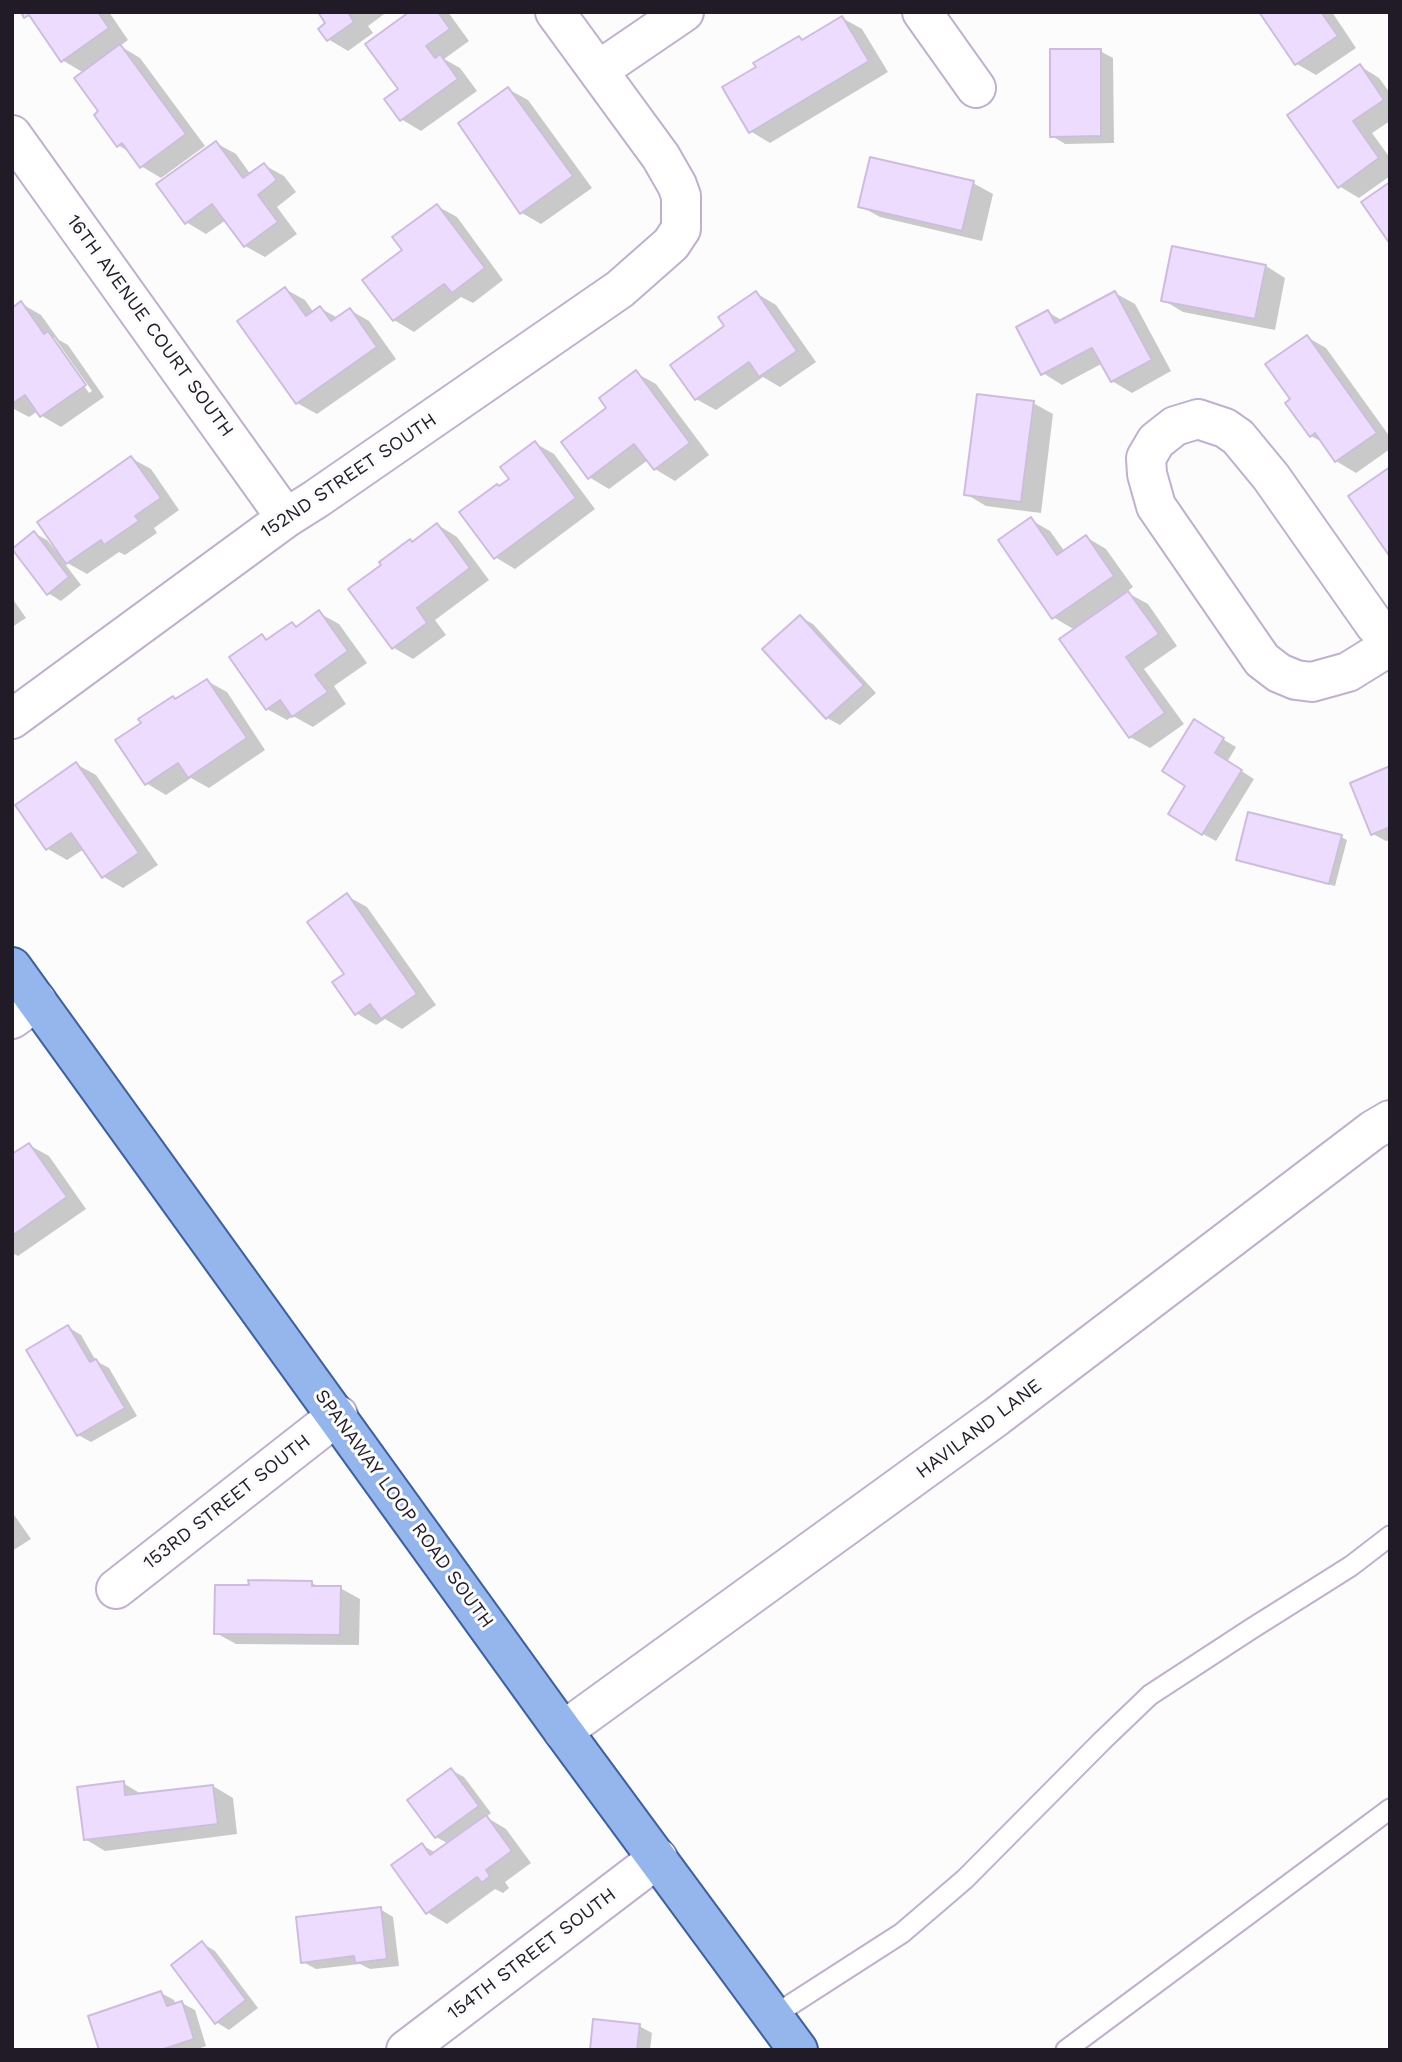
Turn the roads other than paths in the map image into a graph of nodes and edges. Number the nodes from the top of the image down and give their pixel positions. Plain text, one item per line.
1 (555, 12) edge
2 (684, 12) edge
3 (922, 12) edge
4 (599, 70) junction
5 (976, 88) dead end
6 (12, 135) edge
7 (286, 517) junction
8 (1390, 641) edge
9 (1390, 646) edge
10 (12, 719) edge
11 (12, 967) edge
12 (25, 1010) edge
13 (1390, 1120) edge
14 (338, 1415) junction
15 (1390, 1536) edge
16 (116, 1590) dead end
17 (563, 1731) junction
18 (1390, 1809) edge
19 (658, 1858) junction
20 (773, 2016) junction
21 (406, 2050) edge
22 (798, 2050) edge
23 (1066, 2050) edge

1 - 4 street
2 - 4 street
3 - 5 street
4 - 7 street, 152ND STREET SOUTH
6 - 7 street, 16TH AVENUE COURT SOUTH
7 - 10 street, 152ND STREET SOUTH
8 - 9 street
11 - 12 main road, SPANAWAY LOOP ROAD SOUTH
12 - 14 main road, SPANAWAY LOOP ROAD SOUTH
13 - 17 street, HAVILAND LANE
14 - 16 street, 153RD STREET SOUTH
14 - 17 main road, SPANAWAY LOOP ROAD SOUTH
15 - 20 lane
17 - 19 main road, SPANAWAY LOOP ROAD SOUTH
18 - 23 lane
19 - 20 main road, SPANAWAY LOOP ROAD SOUTH
19 - 21 street, 154TH STREET SOUTH
20 - 22 main road, SPANAWAY LOOP ROAD SOUTH

